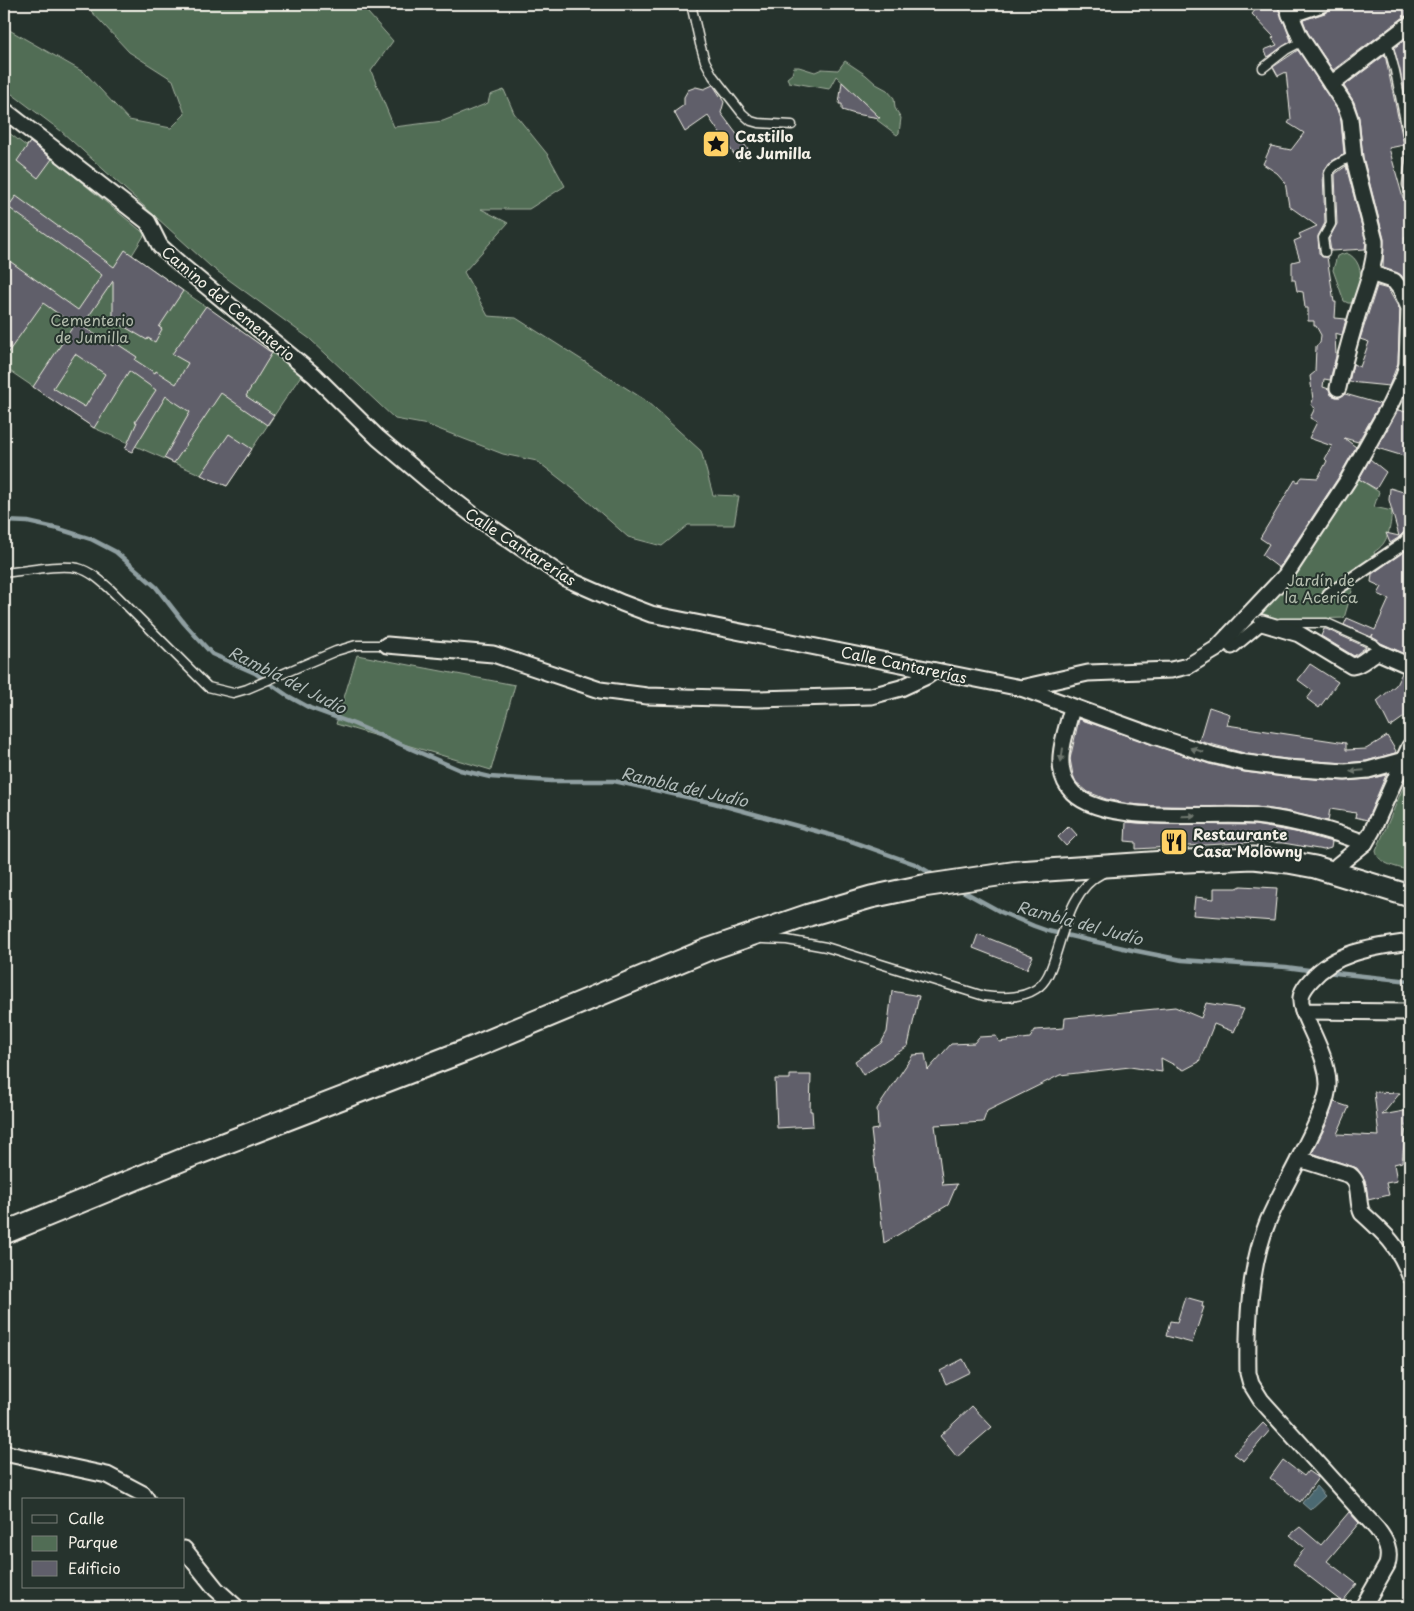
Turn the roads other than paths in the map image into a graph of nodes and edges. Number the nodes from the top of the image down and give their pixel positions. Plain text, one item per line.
1 (691, 4) edge
2 (1322, 4) edge
3 (1288, 9) edge
4 (1410, 24) edge
5 (1303, 41) junction
6 (1385, 43) junction
7 (1262, 68) dead end
8 (1331, 84) junction
9 (4, 110) edge
10 (792, 125) dead end
11 (1354, 155) junction
12 (1407, 184) dead end
13 (1325, 252) dead end
14 (1370, 273) junction
15 (1409, 353) edge
16 (1338, 388) dead end
17 (430, 482) joint
18 (1410, 536) edge
19 (4, 573) edge
20 (1329, 594) dead end
21 (1262, 623) junction
22 (1224, 640) junction
23 (387, 645) joint
24 (1384, 654) junction
25 (1410, 666) edge
26 (934, 670) junction
27 (1021, 688) junction
28 (1072, 708) junction
29 (1410, 746) edge
30 (1407, 761) edge
31 (1365, 843) junction
32 (1121, 865) junction
33 (1334, 872) junction
34 (1410, 896) edge
35 (738, 939) junction
36 (1410, 942) edge
37 (1303, 1011) junction
38 (1410, 1012) edge
39 (1299, 1159) junction
40 (4, 1233) edge
41 (1410, 1276) edge
42 (4, 1453) edge
43 (146, 1498) edge
44 (185, 1550) edge
45 (236, 1607) edge
46 (1363, 1607) edge

1 - 10 lane
2 - 3 street
3 - 5 street
4 - 6 street
5 - 7 lane
5 - 8 street
6 - 8 street
6 - 12 lane
8 - 11 street
9 - 17 street, Camino del Cementerio
11 - 13 lane
11 - 14 street
14 - 15 street
14 - 16 street
15 - 22 street
17 - 26 street, Calle Cantarerías
18 - 20 street
19 - 23 lane
21 - 22 street
21 - 24 lane
21 - 24 street
22 - 27 street
23 - 26 street
24 - 25 street
26 - 27 street, Calle Cantarerías
27 - 28 street, Calle Cantarerías
30 -> 28 street, Calle Cantarerías
28 -> 31 street
29 - 30 street
30 - 31 street
31 - 33 street
32 - 33 main road
32 - 35 main road
32 - 35 lane
33 - 34 main road
35 - 40 main road
36 - 37 street
37 - 38 street
37 - 39 street
39 - 41 street
39 - 46 street
42 - 43 street
44 - 45 street

